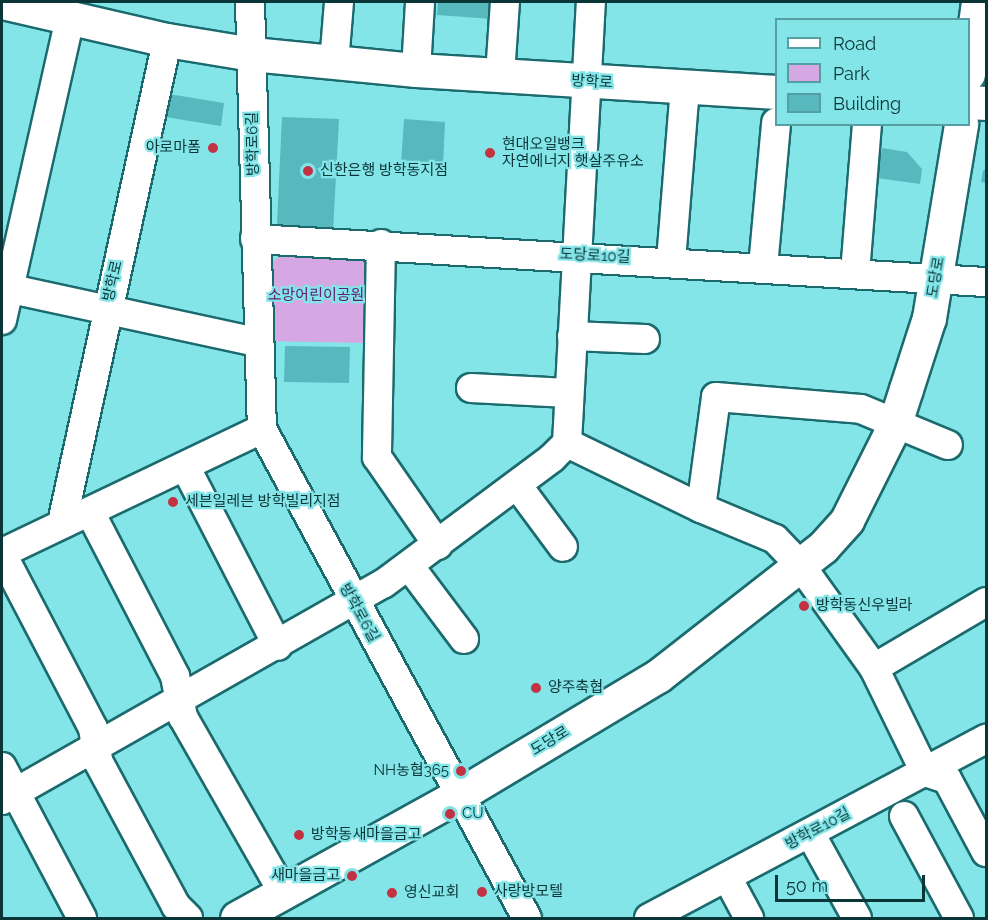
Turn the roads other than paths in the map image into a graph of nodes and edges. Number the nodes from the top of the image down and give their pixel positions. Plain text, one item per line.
1 (2, 2) edge
2 (250, 2) edge
3 (339, 2) edge
4 (420, 2) edge
5 (505, 2) edge
6 (591, 2) edge
7 (978, 2) edge
8 (70, 18) junction
9 (167, 40) junction
10 (252, 54) junction
11 (334, 63) junction
12 (970, 66) edge
13 (416, 70) junction
14 (501, 75) junction
15 (585, 82) junction
16 (685, 87) junction
17 (775, 92) edge
18 (970, 102) edge
19 (987, 103) edge
20 (777, 126) edge
21 (867, 126) edge
22 (961, 126) edge
23 (255, 239) junction
24 (381, 244) junction
25 (578, 255) junction
26 (671, 261) junction
27 (762, 267) junction
28 (855, 273) junction
29 (936, 278) junction
30 (987, 282) edge
31 (5, 288) edge
32 (106, 311) junction
33 (2, 320) edge
34 (572, 336) junction
35 (645, 339) dead end
36 (257, 342) junction
37 (471, 388) dead end
38 (568, 393) junction
39 (894, 426) junction
40 (262, 429) junction
41 (567, 443) junction
42 (948, 446) dead end
43 (186, 468) junction
44 (517, 485) junction
45 (701, 508) junction
46 (90, 512) junction
47 (62, 523) junction
48 (438, 545) junction
49 (563, 546) dead end
50 (2, 554) edge
51 (801, 566) junction
52 (410, 567) junction
53 (353, 602) junction
54 (987, 602) edge
55 (464, 639) dead end
56 (278, 646) junction
57 (874, 668) junction
58 (178, 701) junction
59 (987, 740) edge
60 (96, 748) junction
61 (2, 767) edge
62 (925, 772) junction
63 (459, 795) junction
64 (8, 796) edge
65 (904, 816) dead end
66 (810, 833) junction
67 (987, 852) edge
68 (727, 877) junction
69 (283, 892) junction
70 (82, 918) edge
71 (188, 918) edge
72 (237, 918) edge
73 (527, 918) edge
74 (649, 918) edge
75 (749, 918) edge
76 (857, 918) edge
77 (959, 918) edge

1 - 8 main road, 방학로
2 - 10 street, 방학로6길
3 - 11 street
4 - 13 street
5 - 14 street
6 - 15 street
7 - 12 main road
8 - 9 main road, 방학로
8 - 31 street
9 - 10 main road, 방학로
9 - 32 street, 방학로
10 - 11 main road, 방학로
10 - 23 street, 방학로6길
11 - 13 main road, 방학로
13 - 14 main road, 방학로
14 - 15 main road, 방학로
15 - 16 main road, 방학로
15 - 25 street
16 - 17 main road, 방학로
16 - 26 street
18 - 19 main road
20 - 27 street
21 - 28 street
22 - 29 main road, 도당로
23 - 24 street, 도당로10길
23 - 36 street, 방학로6길
24 - 25 street, 도당로10길
24 - 48 street
25 - 26 street, 도당로10길
25 - 34 street
26 - 27 street, 도당로10길
27 - 28 street, 도당로10길
28 - 29 street, 도당로10길
29 - 30 street, 도당로10길
29 - 39 main road, 도당로
31 - 32 street
31 - 33 street
32 - 36 street
32 - 47 street, 방학로
34 - 35 street
34 - 38 street
36 - 40 street, 방학로6길
37 - 38 street
38 - 41 street
39 - 42 street
39 - 45 street
39 - 51 main road, 도당로
40 - 43 street
40 - 53 street, 방학로6길
41 - 44 street
41 - 45 street
43 - 46 street
43 - 56 street
44 - 48 street
44 - 49 street
45 - 51 street
46 - 47 street
46 - 58 street
47 - 50 street
48 - 52 street
50 - 60 street
51 - 57 street
51 - 63 main road, 도당로
52 - 53 street
52 - 55 street
53 - 56 street
53 - 63 street, 방학로6길
54 - 57 street
56 - 58 street
57 - 62 street
58 - 60 street
58 - 69 street
59 - 62 street, 방학로10길
60 - 64 street
60 - 71 street
61 - 64 street
62 - 66 street, 방학로10길
62 - 67 street
63 - 69 main road, 도당로
63 - 73 street, 방학로6길
64 - 70 street
65 - 77 street
66 - 68 street, 방학로10길
66 - 76 street
68 - 74 street, 방학로10길
68 - 75 street
69 - 72 main road, 도당로

